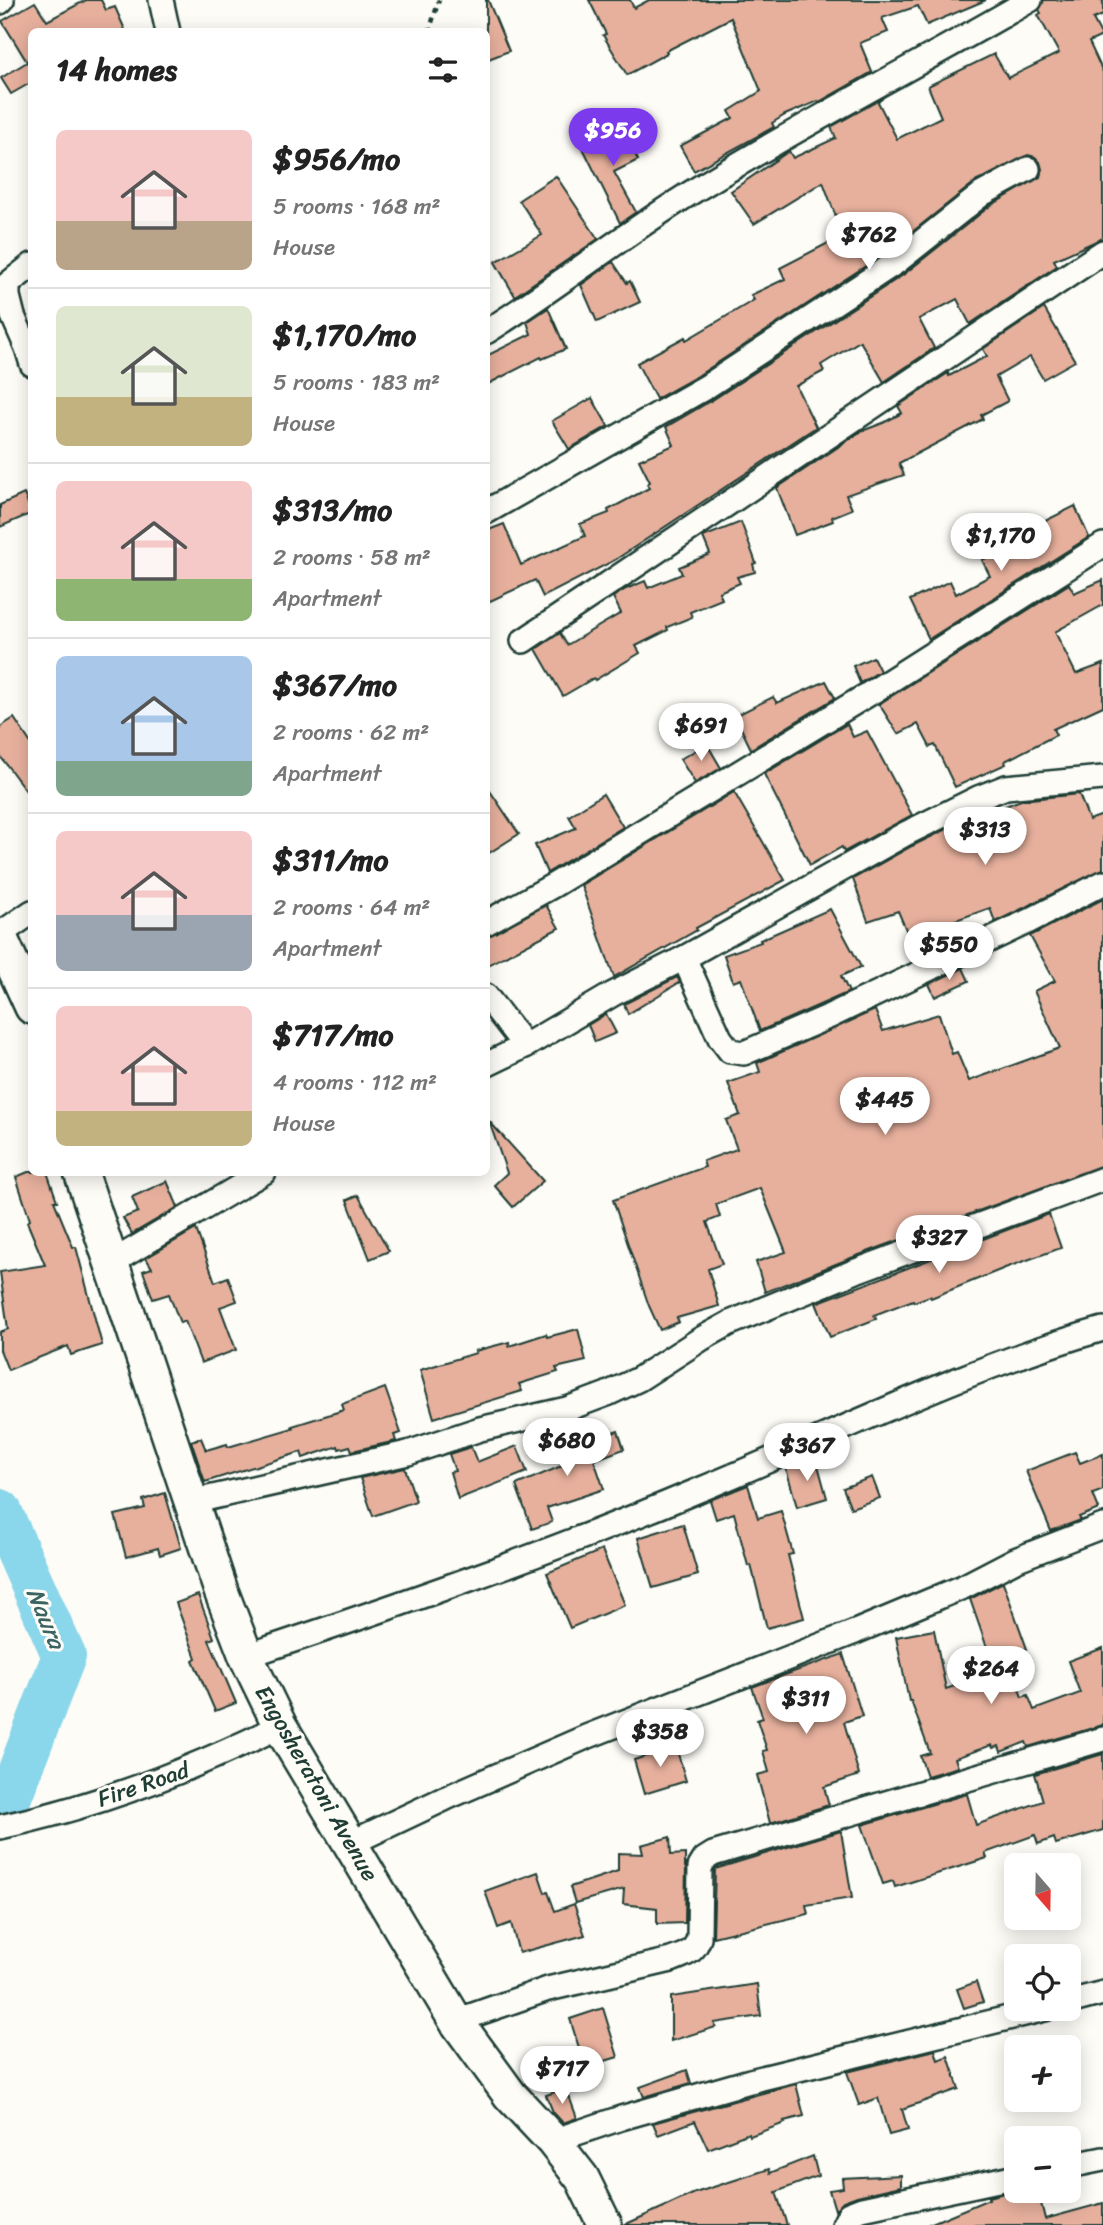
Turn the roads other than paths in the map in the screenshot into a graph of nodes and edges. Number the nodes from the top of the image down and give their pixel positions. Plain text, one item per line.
1 (161, 0) edge
2 (1030, 0) edge
3 (167, 28) edge
4 (1028, 169) dead end
5 (1103, 252) edge
6 (28, 268) edge
7 (490, 330) edge
8 (28, 353) edge
9 (490, 510) edge
10 (1103, 545) edge
11 (523, 641) dead end
12 (1103, 778) edge
13 (1103, 883) edge
14 (28, 915) edge
15 (490, 921) edge
16 (0, 936) edge
17 (684, 958) junction
18 (28, 998) edge
19 (490, 1001) edge
20 (525, 1046) junction
21 (490, 1063) edge
22 (82, 1176) edge
23 (257, 1176) edge
24 (1103, 1179) edge
25 (111, 1262) junction
26 (1103, 1329) edge
27 (191, 1502) junction
28 (1103, 1526) edge
29 (246, 1656) junction
30 (280, 1726) junction
31 (1103, 1739) edge
32 (0, 1826) edge
33 (351, 1843) junction
34 (1103, 1993) edge
35 (1081, 1999) edge
36 (1004, 2019) edge
37 (456, 2021) junction
38 (553, 2141) junction
39 (1103, 2159) edge
40 (1081, 2164) edge
41 (1004, 2179) edge
42 (605, 2225) edge
43 (844, 2225) edge

1 - 3 street
2 - 7 street
4 - 9 street
5 - 11 street
6 - 8 street
10 - 15 street
12 - 17 street
13 - 17 street
14 - 16 street
16 - 18 street
17 - 20 street
19 - 20 street
20 - 21 street
22 - 25 street, Engosheratoni Avenue
23 - 25 street
24 - 27 street
25 - 27 street, Engosheratoni Avenue
26 - 29 street
27 - 29 street, Engosheratoni Avenue
28 - 33 street
29 - 30 street, Engosheratoni Avenue
30 - 32 street, Fire Road
30 - 33 street, Engosheratoni Avenue
31 - 37 street
33 - 37 street, Engosheratoni Avenue
34 - 35 street
36 - 38 street
37 - 38 street, Engosheratoni Avenue
38 - 42 street, Engosheratoni Avenue
39 - 40 street
41 - 43 street

